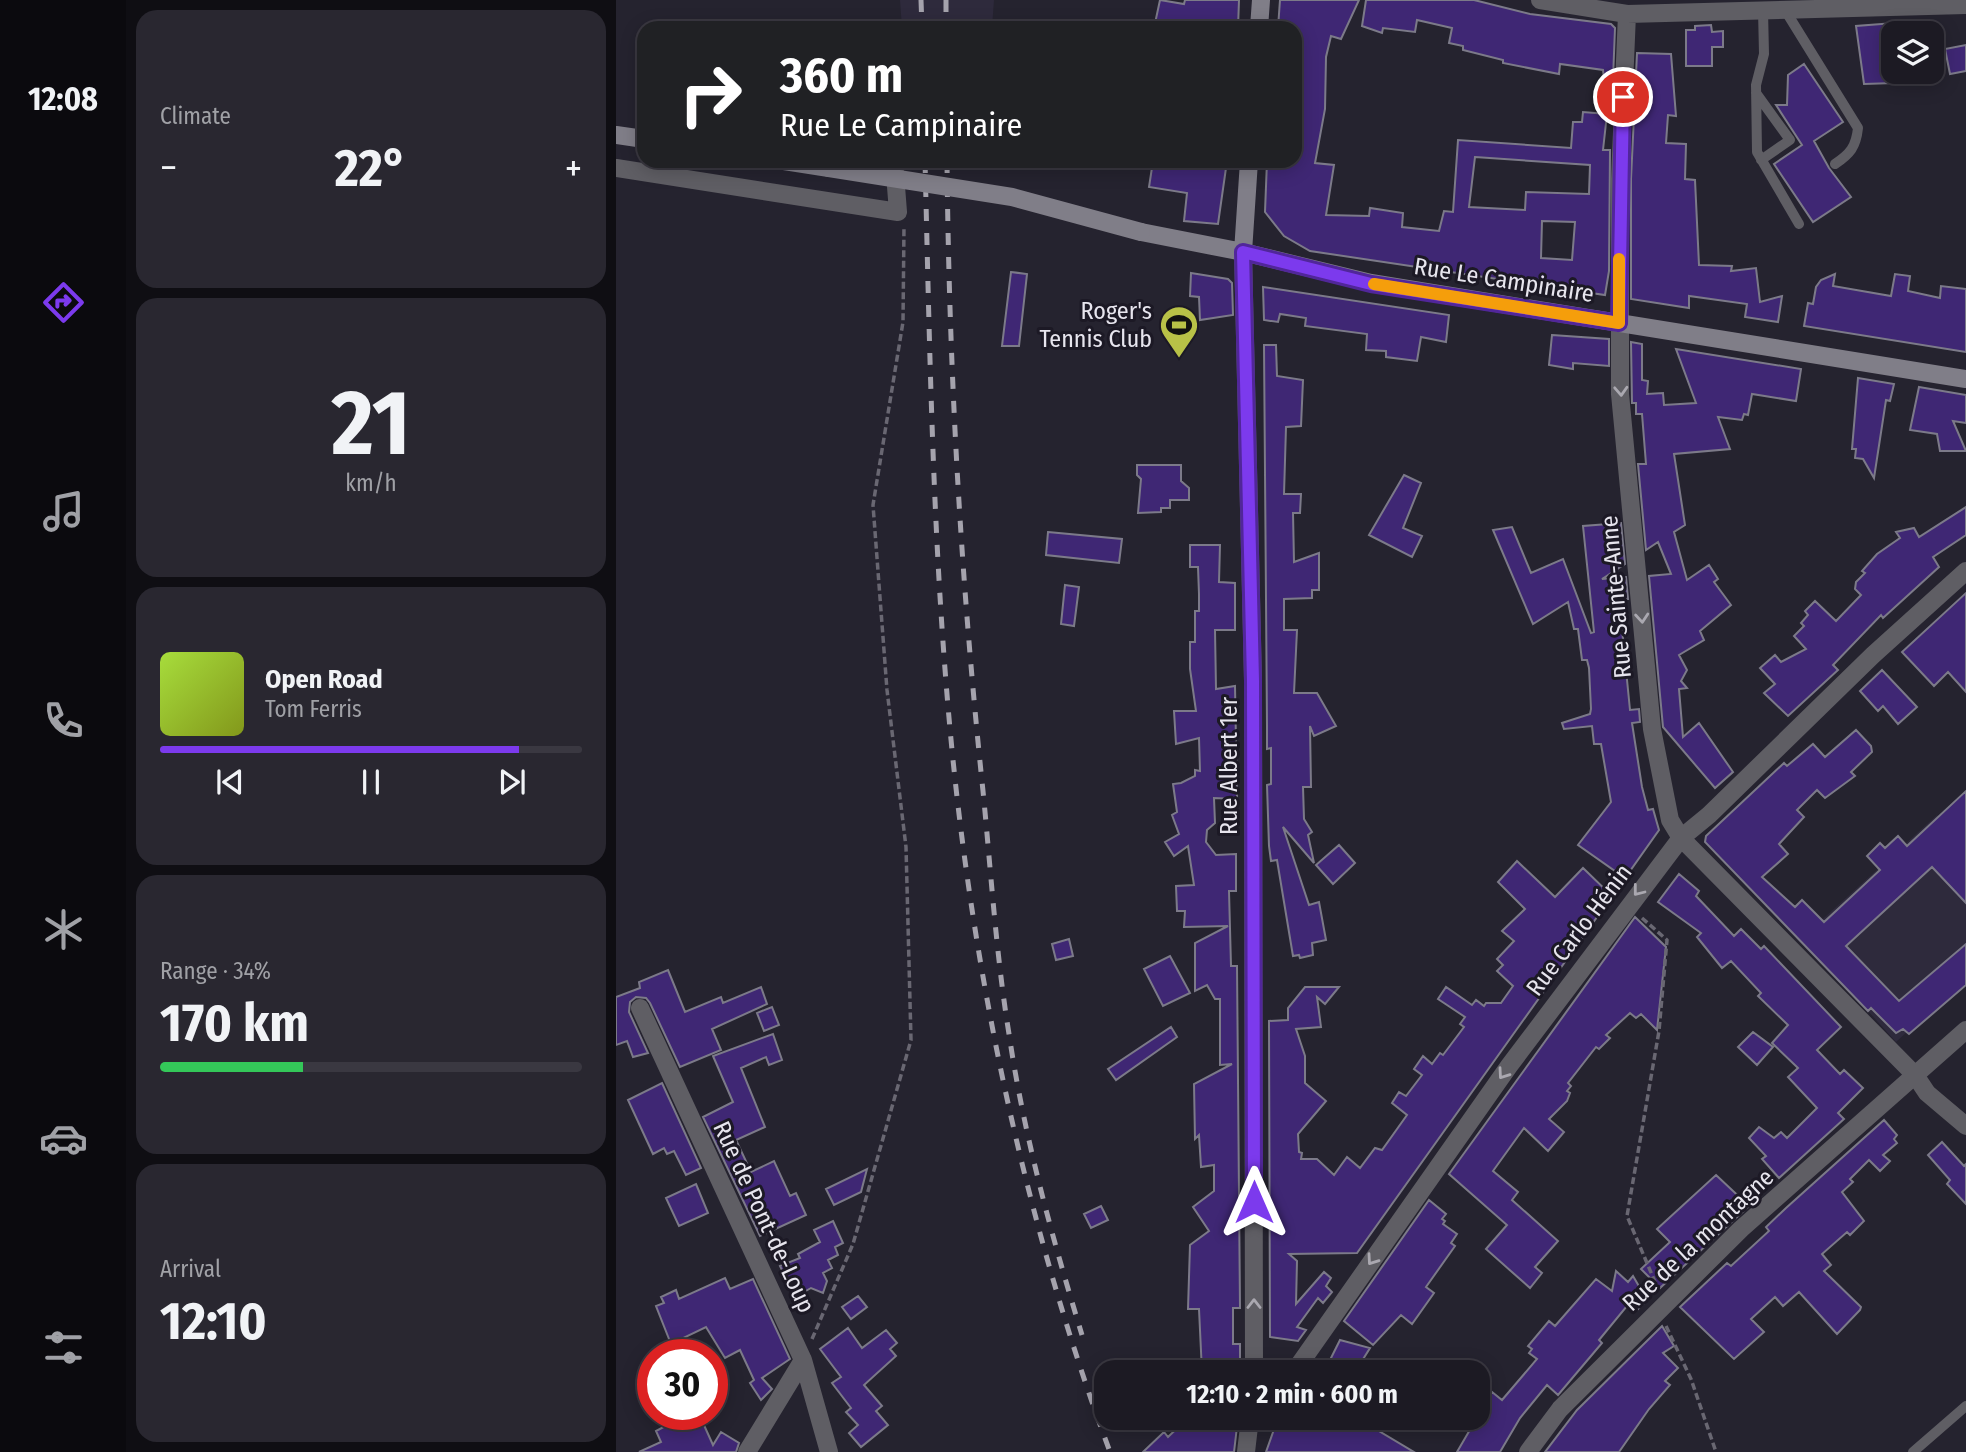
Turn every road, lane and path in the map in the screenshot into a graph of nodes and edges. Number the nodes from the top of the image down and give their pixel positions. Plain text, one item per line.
1 (1261, 0) edge
2 (1540, 0) edge
3 (1591, 5) edge
4 (1966, 5) edge
5 (1763, 10) junction
6 (1785, 10) junction
7 (1627, 14) junction
8 (1260, 21) edge
9 (1756, 93) junction
10 (616, 135) edge
11 (637, 138) edge
12 (1761, 160) junction
13 (1835, 164) dead end
14 (616, 168) edge
15 (829, 168) edge
16 (895, 168) edge
17 (1248, 168) edge
18 (898, 212) junction
19 (1799, 225) dead end
20 (1243, 252) junction
21 (1619, 323) junction
22 (1966, 379) edge
23 (1966, 571) edge
24 (1681, 838) junction
25 (1627, 905) junction
26 (640, 1009) dead end
27 (1966, 1030) edge
28 (1915, 1075) junction
29 (1966, 1126) edge
30 (1658, 1310) junction
31 (803, 1360) junction
32 (1254, 1360) edge
33 (1302, 1360) edge
34 (1966, 1406) edge
35 (1249, 1430) edge
36 (747, 1452) edge
37 (829, 1452) edge
38 (1246, 1452) edge
39 (1528, 1452) edge
40 (1716, 1452) edge
41 (1913, 1452) edge

1 - 8 main road
2 - 3 street
3 - 7 street
4 - 6 street
5 - 6 street
5 - 7 street
5 - 9 lane
6 - 13 lane
7 - 21 street, Rue Sainte-Anne
9 - 12 lane
9 - 12 lane
10 - 11 main road
12 - 19 lane
14 - 18 street
15 - 20 main road, Rue Le Campinaire, bridge
16 - 18 street
17 - 20 main road, Rue Albert 1er
18 - 31 path
20 - 21 main road, Rue Le Campinaire
32 -> 20 street, Rue Albert 1er
21 - 22 main road, Rue Le Campinaire
21 -> 24 street, Rue Sainte-Anne
23 - 24 street, Rue Carlo Hénin
24 -> 25 street, Rue Carlo Hénin
24 - 28 street, Rue Sainte-Anne
25 - 30 path
25 -> 33 street, Rue Carlo Hénin
26 - 31 street, Rue de Pont-de-Loup
27 - 28 street, Rue de la montagne
28 - 29 street, Rue Sainte-Anne
28 - 30 street, Rue de la montagne
30 - 39 street, Rue de la montagne
30 - 40 path
31 - 36 street
31 - 37 street, Rue de Pont-de-Loup
34 - 41 lane
35 - 38 street

